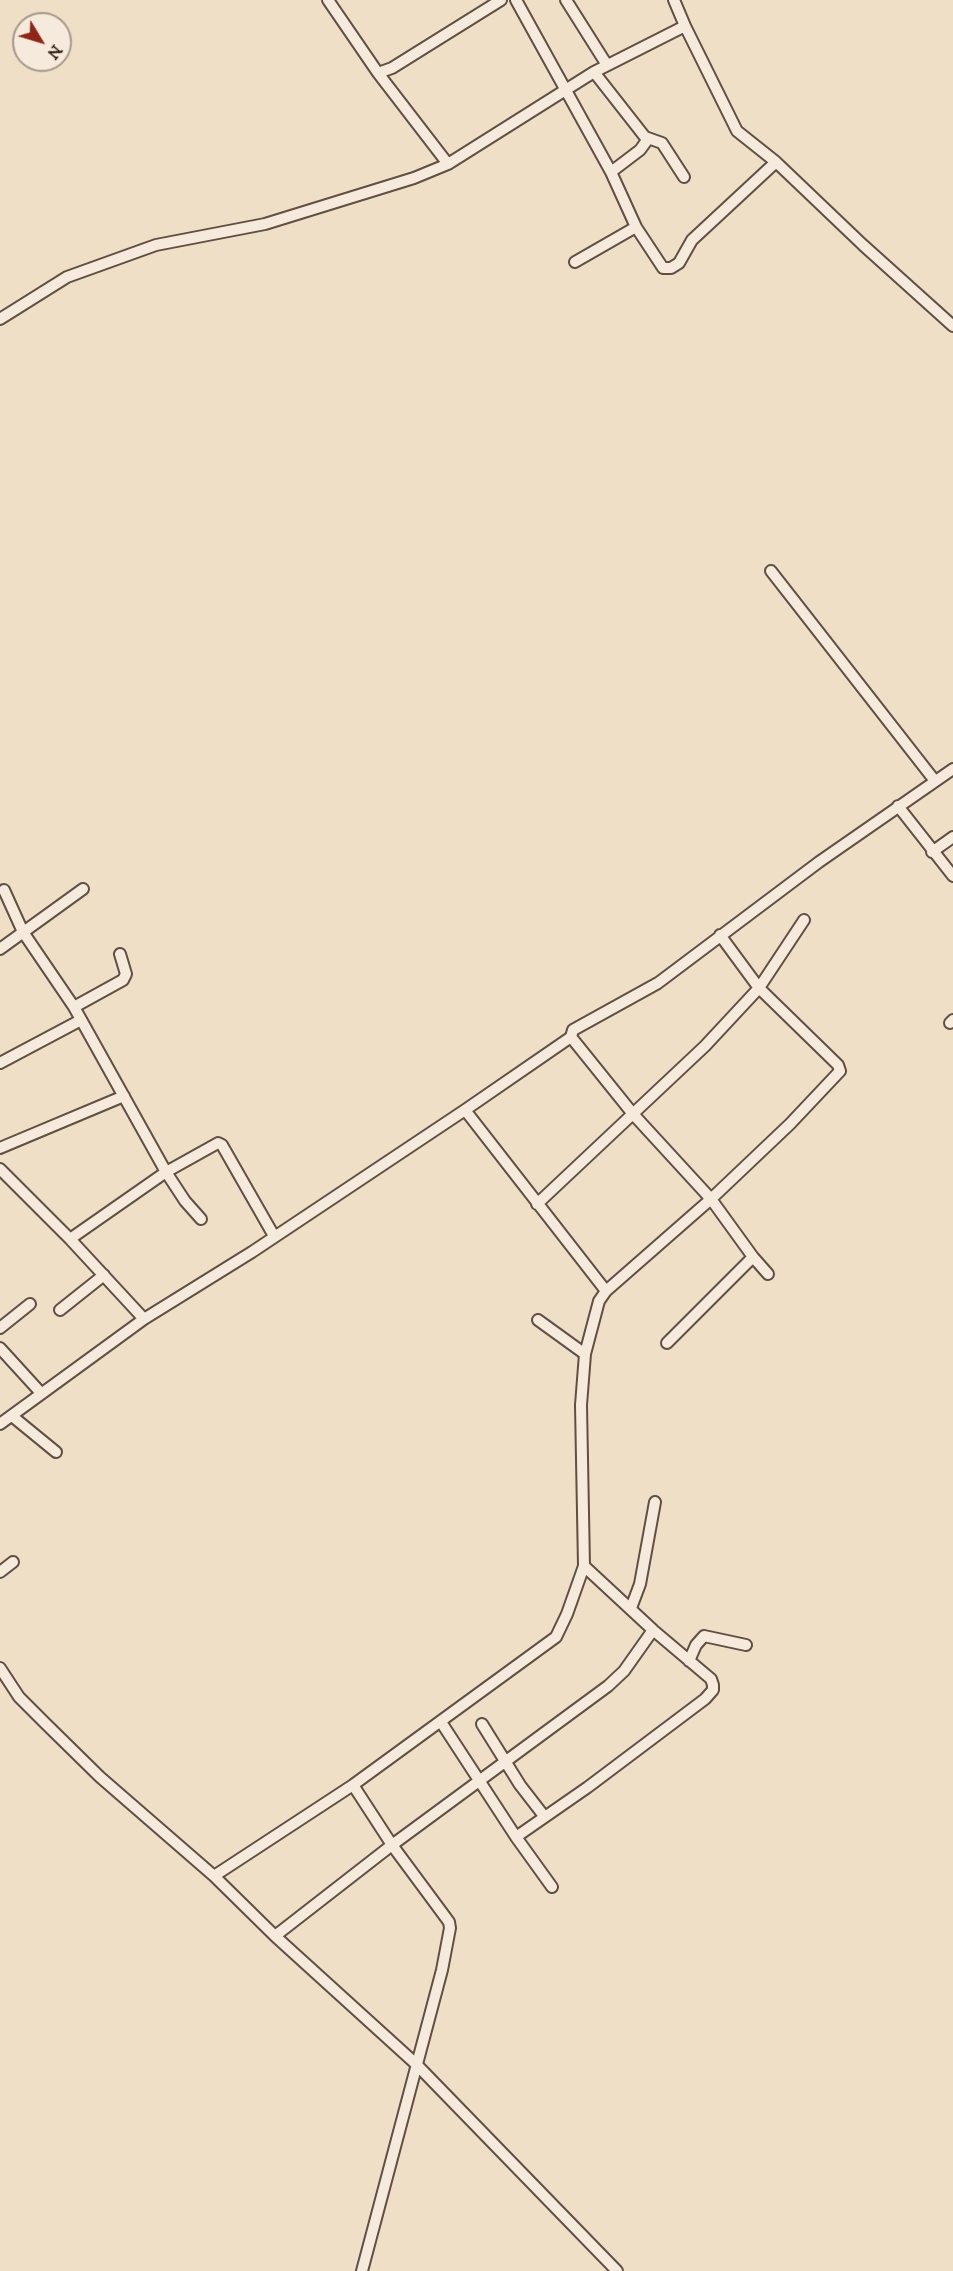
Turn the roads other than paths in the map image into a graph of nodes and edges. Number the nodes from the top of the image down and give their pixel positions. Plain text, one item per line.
1 (328, 0) edge
2 (501, 0) edge
3 (516, 0) edge
4 (566, 0) edge
5 (674, 0) edge
6 (685, 26) junction
7 (607, 65) junction
8 (594, 72) junction
9 (378, 73) junction
10 (566, 90) junction
11 (648, 139) junction
12 (776, 162) junction
13 (448, 164) junction
14 (611, 172) junction
15 (684, 177) dead end
16 (636, 227) junction
17 (575, 262) dead end
18 (0, 319) edge
19 (953, 326) edge
20 (771, 571) dead end
21 (953, 769) edge
22 (935, 781) junction
23 (898, 806) junction
24 (953, 837) edge
25 (932, 852) junction
26 (953, 876) edge
27 (83, 889) dead end
28 (4, 890) dead end
29 (804, 920) dead end
30 (23, 933) junction
31 (720, 935) junction
32 (0, 950) edge
33 (120, 954) dead end
34 (759, 988) junction
35 (74, 1007) junction
36 (81, 1020) junction
37 (571, 1037) junction
38 (0, 1063) edge
39 (124, 1096) junction
40 (465, 1110) junction
41 (633, 1113) junction
42 (0, 1148) edge
43 (0, 1169) edge
44 (166, 1172) junction
45 (711, 1199) junction
46 (537, 1204) junction
47 (201, 1219) dead end
48 (274, 1236) junction
49 (70, 1239) junction
50 (753, 1257) junction
51 (768, 1274) dead end
52 (104, 1275) junction
53 (606, 1291) junction
54 (30, 1304) dead end
55 (60, 1310) dead end
56 (144, 1319) junction
57 (538, 1320) dead end
58 (0, 1328) edge
59 (667, 1342) dead end
60 (0, 1348) edge
61 (585, 1354) junction
62 (41, 1393) junction
63 (12, 1416) junction
64 (0, 1424) edge
65 (56, 1452) dead end
66 (655, 1502) dead end
67 (13, 1562) dead end
68 (584, 1566) junction
69 (0, 1572) edge
70 (632, 1608) junction
71 (654, 1630) junction
72 (746, 1645) dead end
73 (689, 1661) junction
74 (0, 1668) edge
75 (441, 1722) junction
76 (482, 1724) dead end
77 (505, 1762) junction
78 (481, 1781) junction
79 (353, 1785) junction
80 (544, 1816) junction
81 (516, 1837) junction
82 (392, 1845) junction
83 (214, 1876) junction
84 (552, 1887) dead end
85 (275, 1935) junction
86 (416, 2064) junction
87 (362, 2271) edge
88 (617, 2271) edge

1 - 9 street
2 - 9 street
3 - 10 street
4 - 7 street
5 - 6 street
6 - 7 street
6 - 12 street
7 - 8 street
8 - 10 street
8 - 11 street
9 - 13 street
10 - 13 street
10 - 14 street
11 - 14 street
11 - 15 street
12 - 16 street
12 - 19 street
13 - 18 street
14 - 16 street
16 - 17 street
20 - 22 street
21 - 22 street
22 - 23 street
23 - 25 street
23 - 31 street
24 - 25 street
25 - 26 street
27 - 30 street
28 - 30 street
29 - 34 street
30 - 32 street
30 - 35 street
31 - 34 street
31 - 37 street
33 - 35 street
34 - 41 street
34 - 45 street
35 - 36 street
36 - 38 street
36 - 39 street
37 - 40 street
37 - 41 street
39 - 42 street
39 - 44 street
40 - 46 street
40 - 48 street
41 - 45 street
41 - 46 street
43 - 49 street
44 - 47 street
44 - 48 street
44 - 49 street
45 - 50 street
45 - 53 street
46 - 53 street
48 - 56 street
49 - 52 street
50 - 51 street
50 - 59 street
52 - 55 street
52 - 56 street
53 - 61 street
54 - 58 street
56 - 62 street
57 - 61 street
60 - 62 street
61 - 68 street
62 - 63 street
63 - 64 street
63 - 65 street
66 - 70 street
67 - 69 street
68 - 70 street
68 - 75 street
70 - 71 street
71 - 73 street
71 - 77 street
72 - 73 street
73 - 80 street
74 - 83 street
75 - 78 street
75 - 79 street
76 - 77 street
77 - 78 street
77 - 80 street
78 - 81 street
78 - 82 street
79 - 82 street
79 - 83 street
80 - 81 street
81 - 84 street
82 - 85 street
82 - 86 street
83 - 85 street
85 - 86 street
86 - 87 street
86 - 88 street

